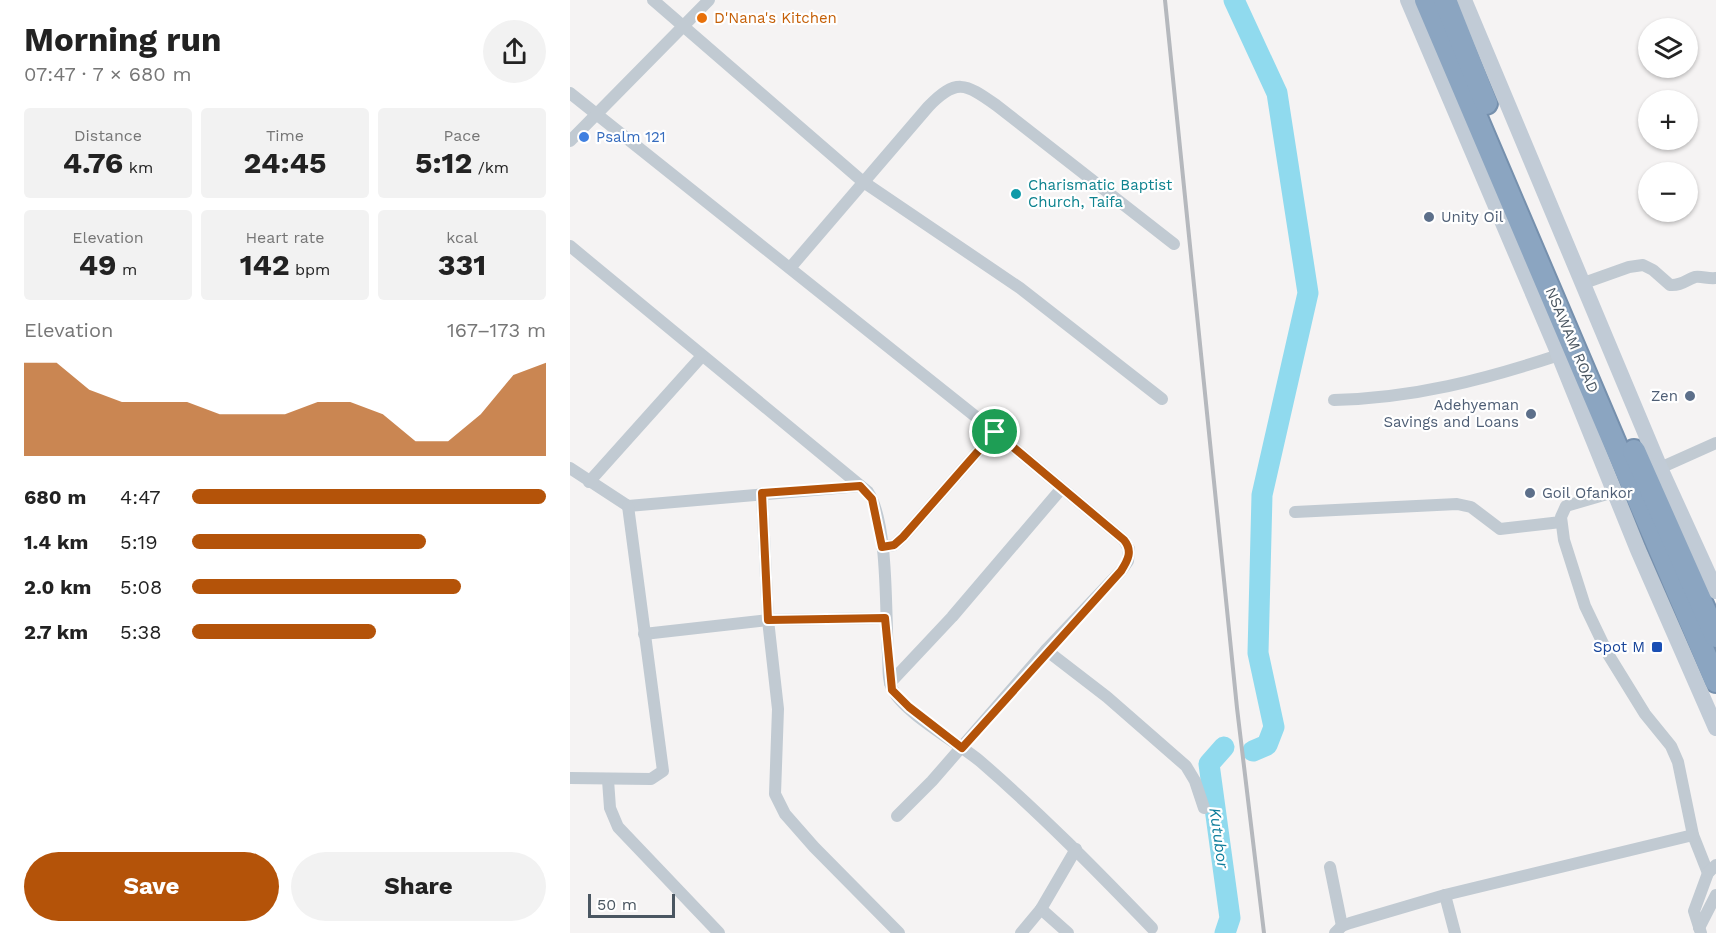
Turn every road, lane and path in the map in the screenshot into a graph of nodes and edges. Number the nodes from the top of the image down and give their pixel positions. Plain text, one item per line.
1 (653, 0) edge
2 (709, 0) edge
3 (1408, 0) edge
4 (1426, 0) edge
5 (1445, 0) edge
6 (1464, 0) edge
7 (684, 26) junction
8 (570, 93) edge
9 (596, 114) junction
10 (570, 141) edge
11 (862, 181) junction
12 (1174, 244) dead end
13 (570, 246) edge
14 (790, 268) junction
15 (1716, 278) edge
16 (1584, 283) junction
17 (1559, 355) junction
18 (702, 356) junction
19 (1162, 399) dead end
20 (1334, 400) dead end
21 (995, 432) junction
22 (1716, 442) edge
23 (570, 468) edge
24 (1660, 468) junction
25 (589, 482) junction
26 (860, 486) junction
27 (1062, 488) junction
28 (1614, 492) junction
29 (762, 493) junction
30 (628, 506) junction
31 (1295, 512) dead end
32 (1561, 522) junction
33 (882, 547) junction
34 (1716, 591) edge
35 (885, 618) junction
36 (768, 620) junction
37 (644, 634) junction
38 (1716, 636) edge
39 (1047, 650) junction
40 (1716, 681) edge
41 (890, 683) junction
42 (1716, 728) edge
43 (962, 748) junction
44 (570, 778) edge
45 (608, 780) junction
46 (1204, 808) dead end
47 (897, 816) dead end
48 (1693, 835) junction
49 (1076, 849) junction
50 (1330, 867) dead end
51 (1712, 869) edge
52 (1445, 895) junction
53 (1716, 895) edge
54 (1041, 909) junction
55 (1152, 928) dead end
56 (1339, 929) edge
57 (1700, 931) edge
58 (719, 933) edge
59 (899, 933) edge
60 (1021, 933) edge
61 (1068, 933) edge
62 (1455, 933) edge

1 - 7 street
2 - 7 street
3 - 17 main road
4 - 40 highway, NSAWAM ROAD
5 - 38 highway, NSAWAM ROAD
6 - 16 main road
7 - 9 street
7 - 11 street
8 - 9 street
9 - 10 street
9 - 14 street
11 - 12 street
11 - 14 street
11 - 19 street
13 - 18 street
14 - 21 street
15 - 16 street
16 - 24 main road
17 - 20 street
17 - 28 main road
18 - 25 street
18 - 26 street
21 - 27 street
21 - 33 street
22 - 24 street
23 - 25 street
24 - 34 main road
25 - 30 street
26 - 29 street
26 - 33 street
27 - 39 street
27 - 41 street
28 - 32 street
28 - 42 main road
29 - 30 street
29 - 36 street
30 - 37 street
31 - 32 street
32 - 48 street
33 - 35 street
35 - 36 street
35 - 41 street
36 - 37 street
36 - 59 street
37 - 45 street
39 - 43 street
39 - 46 street
41 - 43 street
43 - 47 street
43 - 49 street
44 - 45 street
45 - 58 street
48 - 51 street
48 - 52 street
49 - 54 street
49 - 55 street
50 - 56 street
51 - 57 street
52 - 56 street
52 - 62 street
53 - 57 street
54 - 60 street
54 - 61 street

